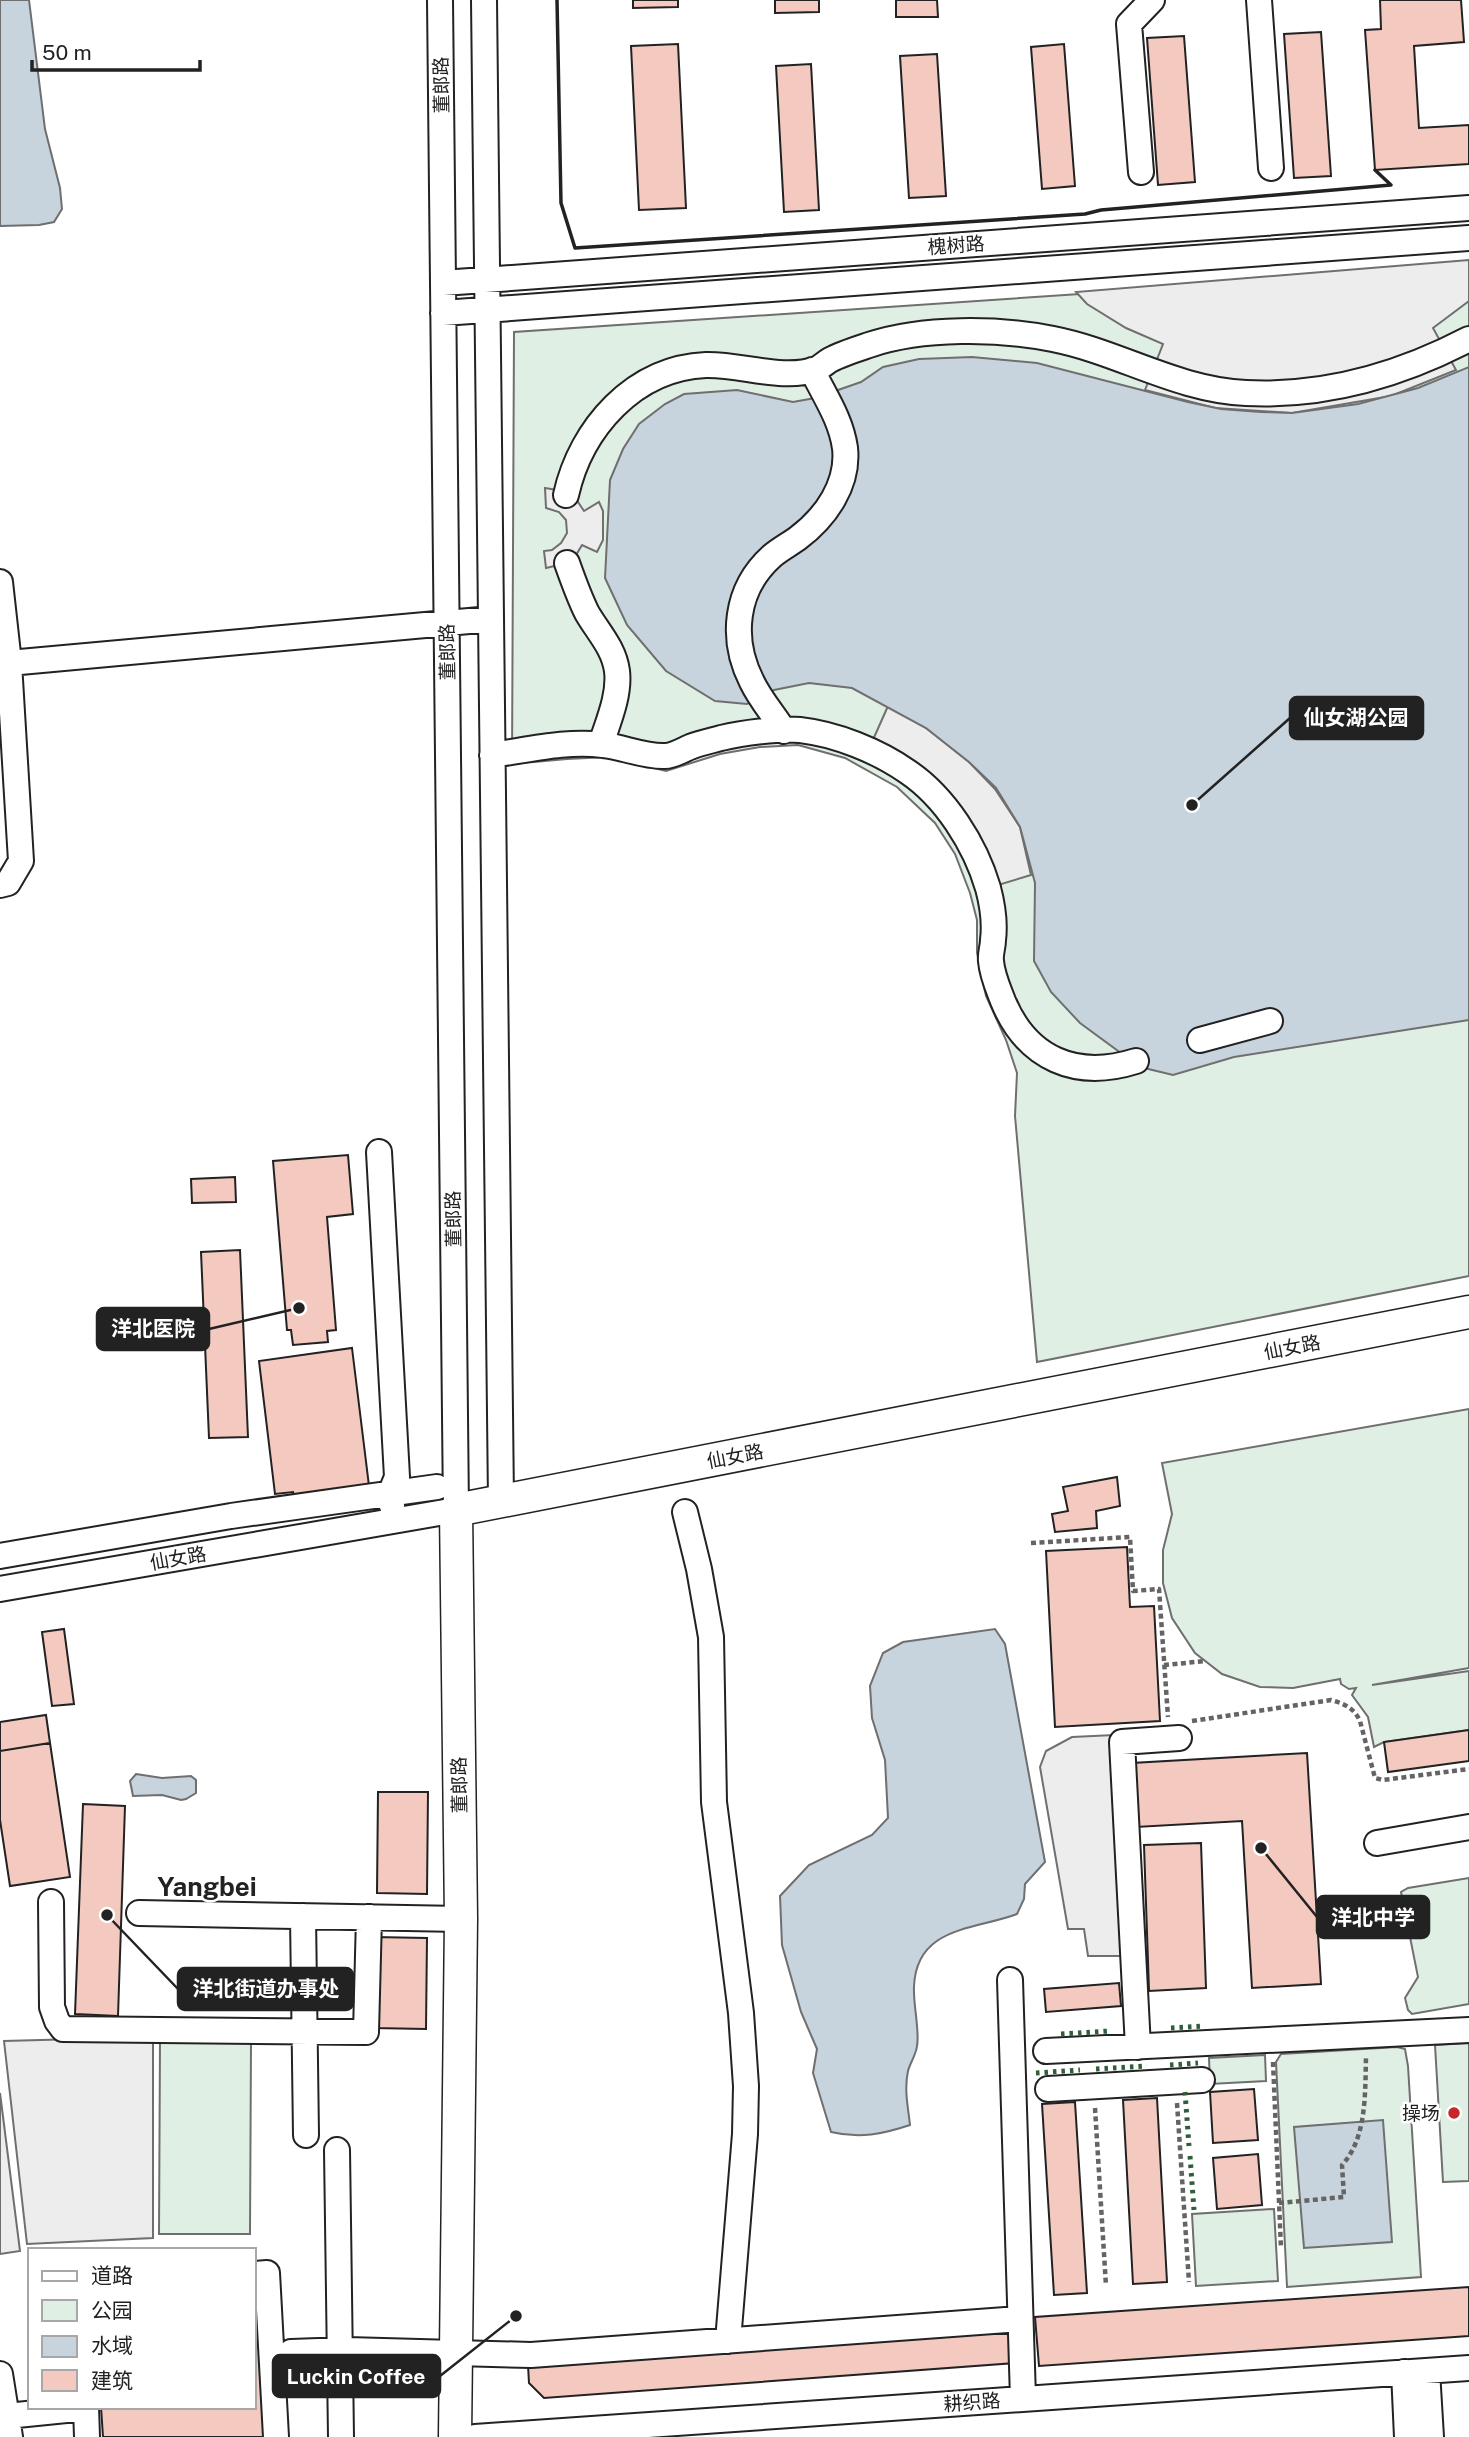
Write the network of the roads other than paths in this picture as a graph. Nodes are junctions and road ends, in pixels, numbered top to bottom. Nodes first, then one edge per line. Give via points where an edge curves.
1 (440, 0) edge
2 (484, 0) edge
3 (1152, 0) edge
4 (1259, 0) edge
5 (1271, 168) dead end
6 (1141, 172) dead end
7 (1469, 208) edge
8 (1469, 238) edge
9 (487, 279) junction
10 (443, 283) junction
11 (487, 309) junction
12 (443, 313) junction
13 (1469, 339) edge
14 (817, 379) junction
15 (566, 495) dead end
16 (568, 563) dead end
17 (0, 582) edge
18 (491, 619) junction
19 (447, 624) junction
20 (9, 663) junction
21 (785, 731) junction
22 (601, 744) junction
23 (492, 755) junction
24 (0, 886) edge
25 (1270, 1021) dead end
26 (1200, 1040) dead end
27 (1132, 1062) dead end
28 (379, 1152) dead end
29 (1469, 1312) edge
30 (390, 1494) junction
31 (447, 1498) junction
32 (501, 1502) junction
33 (685, 1512) dead end
34 (395, 1520) junction
35 (0, 1556) edge
36 (0, 1589) edge
37 (1174, 1738) road end
38 (1469, 1827) edge
39 (1377, 1843) dead end
40 (51, 1902) dead end
41 (139, 1913) dead end
42 (303, 1916) junction
43 (369, 1917) junction
44 (461, 1919) junction
45 (1010, 1980) dead end
46 (1469, 2030) edge
47 (305, 2032) junction
48 (1146, 2046) junction
49 (1046, 2051) dead end
50 (1202, 2080) dead end
51 (1166, 2082) junction
52 (1048, 2089) dead end
53 (306, 2135) dead end
54 (337, 2150) dead end
55 (256, 2274) edge
56 (1020, 2319) junction
57 (728, 2341) junction
58 (340, 2350) junction
59 (291, 2352) dead end
60 (457, 2355) junction
61 (1469, 2368) edge
62 (1416, 2372) junction
63 (0, 2374) edge
64 (1023, 2398) junction
65 (82, 2409) edge
66 (86, 2409) edge
67 (8, 2427) edge
68 (88, 2437) edge
69 (275, 2437) edge
70 (341, 2437) edge
71 (455, 2437) edge
72 (475, 2437) edge
73 (1407, 2437) edge
74 (1431, 2437) edge

1 - 10 street, 董郎路
2 - 9 street
3 - 6 street via 1129,24
4 - 5 street
7 - 9 street, 槐树路
8 - 11 street, 槐树路
9 - 10 street, 槐树路
9 - 11 street
10 - 12 street, 董郎路
11 - 12 street, 槐树路
11 - 18 street
12 - 19 street, 董郎路
13 - 14 street via 1373,379 1289,392 1249,394 1192,386 1054,339 1001,332 953,332 872,344 832,359 818,369
14 - 15 street via 705,365 641,383 597,426 579,455
14 - 21 street via 839,422 845,449 838,489 818,522 760,568 748,586 738,624 752,684
16 - 22 street via 618,673
17 - 20 street
18 - 19 street
18 - 23 street
19 - 20 street
19 - 31 street, 董郎路
20 - 24 street via 21,861 8,883
21 - 22 street via 723,738 667,757
21 - 27 street via 831,737 868,751 907,771 934,794 966,837 988,888 992,968 1012,1022 1029,1043 1045,1056 1071,1066 1108,1068
22 - 23 street
23 - 32 street
25 - 26 street
28 - 30 street via 397,1477
29 - 32 main road, 仙女路
30 - 31 street
30 - 34 street
30 - 35 street
31 - 32 main road, 仙女路
31 - 34 street, 仙女路
31 - 44 main road, 董郎路
33 - 57 street via 711,1637 714,1802 746,2086
34 - 36 street, 仙女路
37 - 48 street via 1122,1742
38 - 39 street
40 - 47 street via 52,2007 63,2029
41 - 42 street
42 - 43 street
42 - 47 street
43 - 44 street
43 - 47 street via 366,2032
44 - 60 main road, 董郎路
45 - 56 street
46 - 48 street
47 - 53 street
48 - 49 street
48 - 51 street
50 - 51 street
51 - 52 street
54 - 58 street
55 - 69 street via 267,2273
56 - 57 street
56 - 64 street
57 - 60 street via 531,2355
58 - 59 street
58 - 60 street
58 - 70 street
60 - 71 main road, 董郎路
61 - 62 street, 耕织路
62 - 64 street, 耕织路
62 - 73 street
62 - 74 street
63 - 67 street
64 - 72 street, 耕织路
65 - 67 street
66 - 68 street

